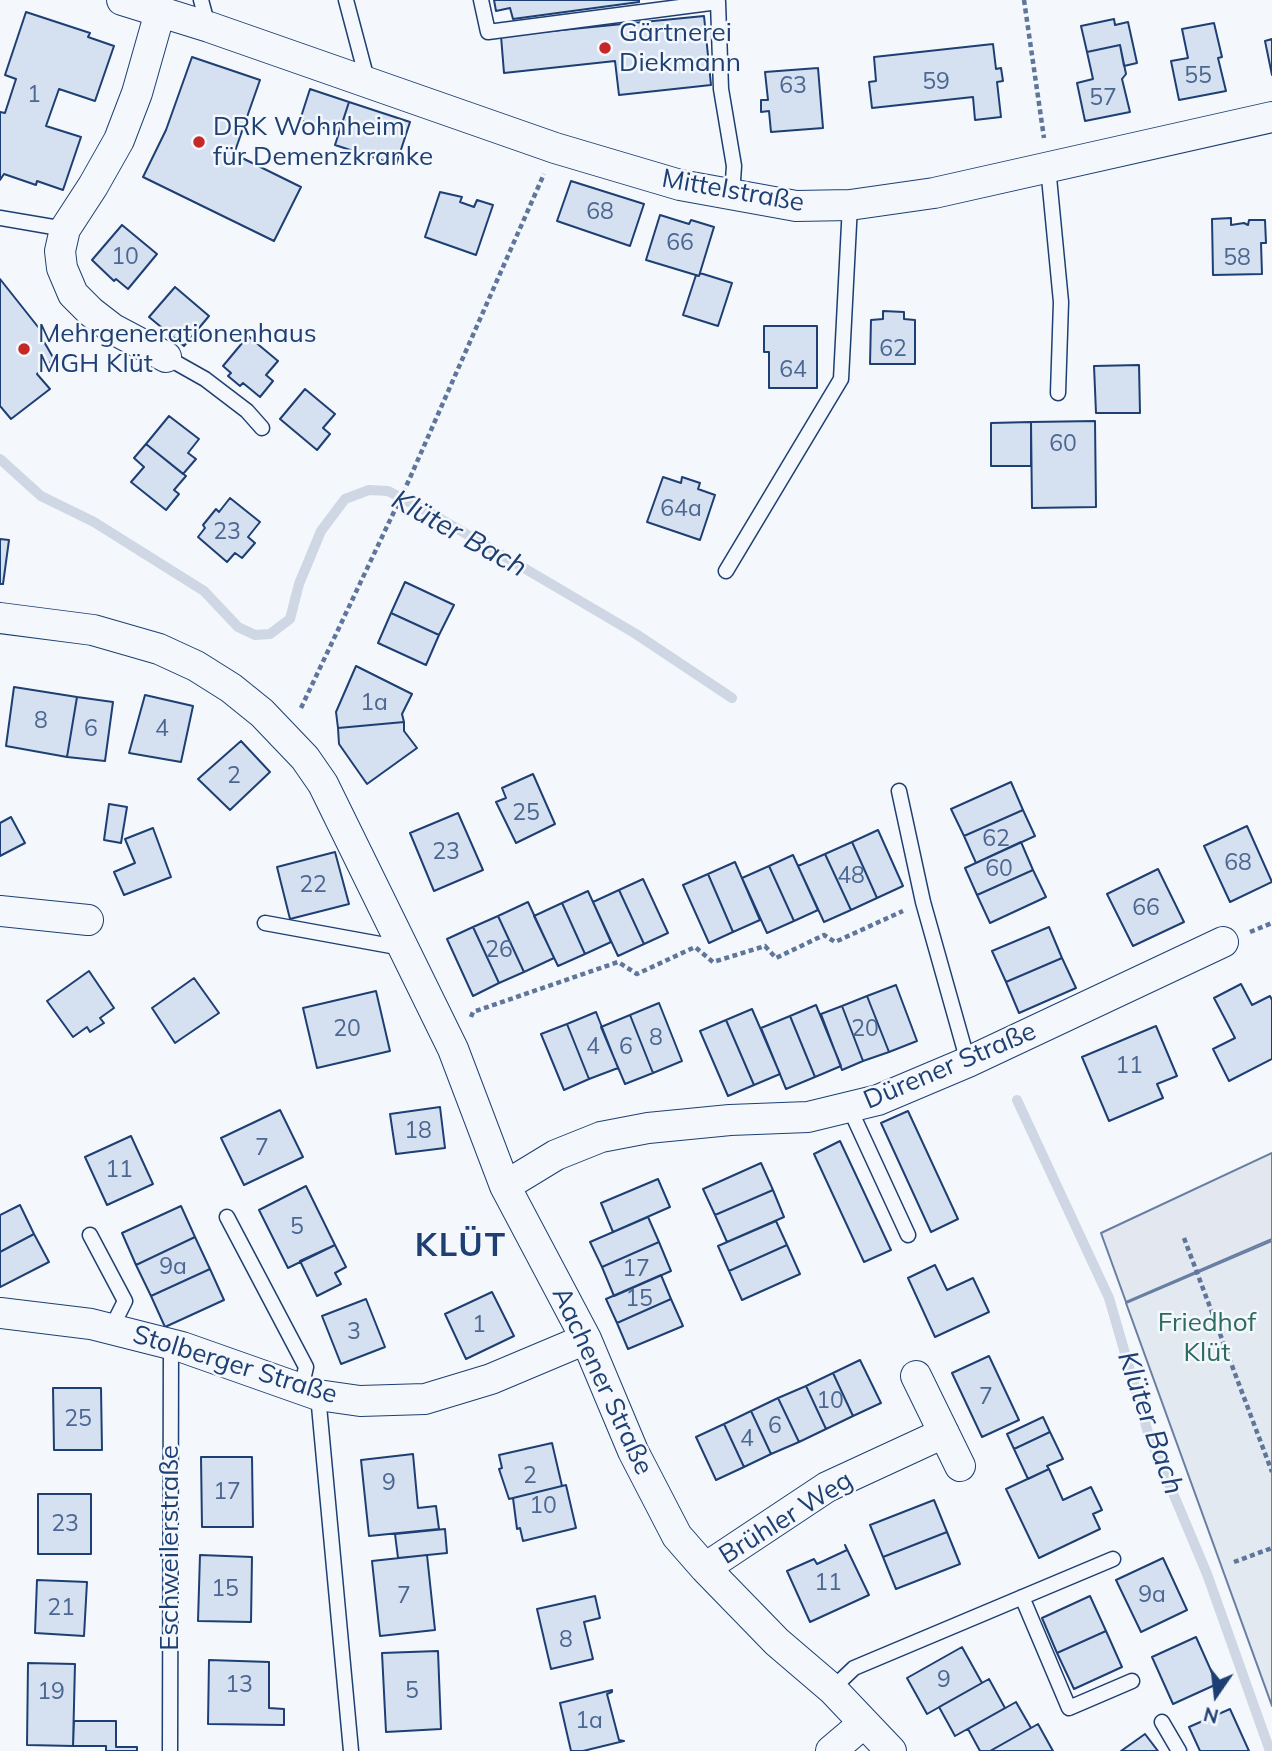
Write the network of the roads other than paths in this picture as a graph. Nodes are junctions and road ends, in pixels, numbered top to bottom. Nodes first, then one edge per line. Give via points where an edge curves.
1 (122, 0) edge
2 (346, 0) edge
3 (481, 0) edge
4 (160, 12) junction
5 (205, 14) edge
6 (368, 83) junction
7 (1272, 117) edge
8 (1048, 167) junction
9 (732, 195) junction
10 (850, 205) junction
11 (0, 218) edge
12 (65, 229) junction
13 (166, 357) joint
14 (1058, 393) dead end
15 (262, 428) dead end
16 (726, 571) dead end
17 (0, 618) edge
18 (899, 791) dead end
19 (0, 911) edge
20 (88, 920) dead end
21 (265, 923) dead end
22 (1223, 942) dead end
23 (403, 948) junction
24 (968, 1062) junction
25 (849, 1107) junction
26 (505, 1186) junction
27 (228, 1217) dead end
28 (90, 1235) dead end
29 (908, 1235) dead end
30 (0, 1313) edge
31 (111, 1329) junction
32 (586, 1339) junction
33 (171, 1344) junction
34 (916, 1376) dead end
35 (309, 1392) junction
36 (944, 1433) junction
37 (960, 1466) dead end
38 (1113, 1559) dead end
39 (705, 1568) junction
40 (1022, 1597) junction
41 (1132, 1681) dead end
42 (832, 1689) junction
43 (1162, 1722) dead end
44 (864, 1723) junction
45 (170, 1751) edge
46 (351, 1751) edge
47 (831, 1751) edge
48 (891, 1751) edge
49 (1179, 1751) edge

1 - 4 street, Mittelstraße
2 - 6 lane
3 - 9 lane via 488,32 718,2 721,89 734,166
4 - 5 street, Mittelstraße
4 - 12 street via 119,140
5 - 6 street, Mittelstraße
6 - 9 street, Mittelstraße via 555,148 680,185
7 - 8 street, Mittelstraße
8 - 10 street, Mittelstraße via 934,193
8 - 14 lane via 1061,302
9 - 10 street, Mittelstraße via 796,206
10 - 16 lane via 841,379
11 - 12 lane
12 - 13 street via 62,268 73,294 113,329
13 - 15 lane via 205,379
17 - 23 street, Aachener Straße via 93,630 159,649 196,666 262,713 323,784
18 - 24 lane via 923,902
19 - 20 street
21 - 23 lane
22 - 24 street, Dürener Straße
23 - 26 street, Aachener Straße via 453,1049
24 - 25 street, Dürener Straße via 878,1101
25 - 26 street, Dürener Straße via 808,1117 730,1120 601,1137 556,1155
25 - 29 lane
26 - 32 street, Aachener Straße
27 - 35 lane via 306,1367
28 - 31 lane via 125,1301
30 - 31 street, Stolberger Straße
31 - 33 street, Stolberger Straße
32 - 35 street, Stolberger Straße via 491,1379 425,1399 360,1401
32 - 39 street, Aachener Straße via 677,1536
33 - 35 street, Stolberger Straße
33 - 45 lane, Eschweilerstraße
34 - 36 street
35 - 46 lane
36 - 37 street
36 - 39 street, Brühler Weg via 827,1487
38 - 40 lane
39 - 42 street, Aachener Straße via 777,1642
40 - 41 lane via 1069,1707
40 - 42 lane via 855,1668
42 - 44 street, Aachener Straße
43 - 49 lane
44 - 47 street
44 - 48 street, Aachener Straße

